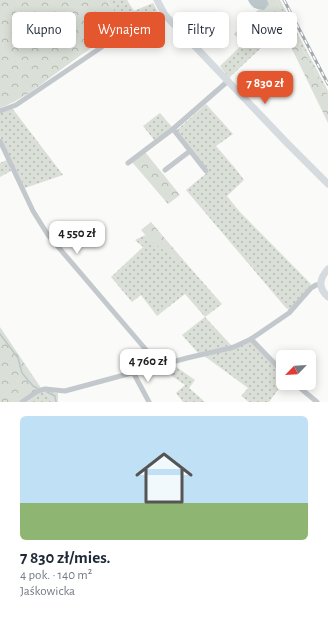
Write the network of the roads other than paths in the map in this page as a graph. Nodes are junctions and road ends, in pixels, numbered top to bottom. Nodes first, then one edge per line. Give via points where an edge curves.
1 (157, 0) edge
2 (163, 12) edge
3 (165, 15) edge
4 (100, 48) edge
5 (228, 81) junction
6 (0, 111) edge
7 (173, 129) junction
8 (0, 141) edge
9 (190, 151) junction
10 (128, 164) dead end
11 (165, 170) dead end
12 (206, 171) dead end
13 (328, 184) edge
14 (328, 269) edge
15 (320, 284) junction
16 (328, 297) edge
17 (251, 338) junction
18 (159, 365) junction
19 (276, 365) edge
20 (133, 372) junction
21 (302, 390) edge
22 (22, 402) edge
23 (149, 402) edge
24 (317, 402) edge

1 - 2 street
3 - 5 street
4 - 6 street via 16,105
5 - 7 street
5 - 13 street
7 - 9 street
7 - 10 street
8 - 18 street via 39,222
9 - 11 street
9 - 12 street
14 - 15 street
15 - 16 street
15 - 17 street via 312,288 289,313
17 - 18 street via 234,347
17 - 19 street
18 - 20 street
20 - 22 street via 65,391 45,389
20 - 23 street
21 - 24 street

